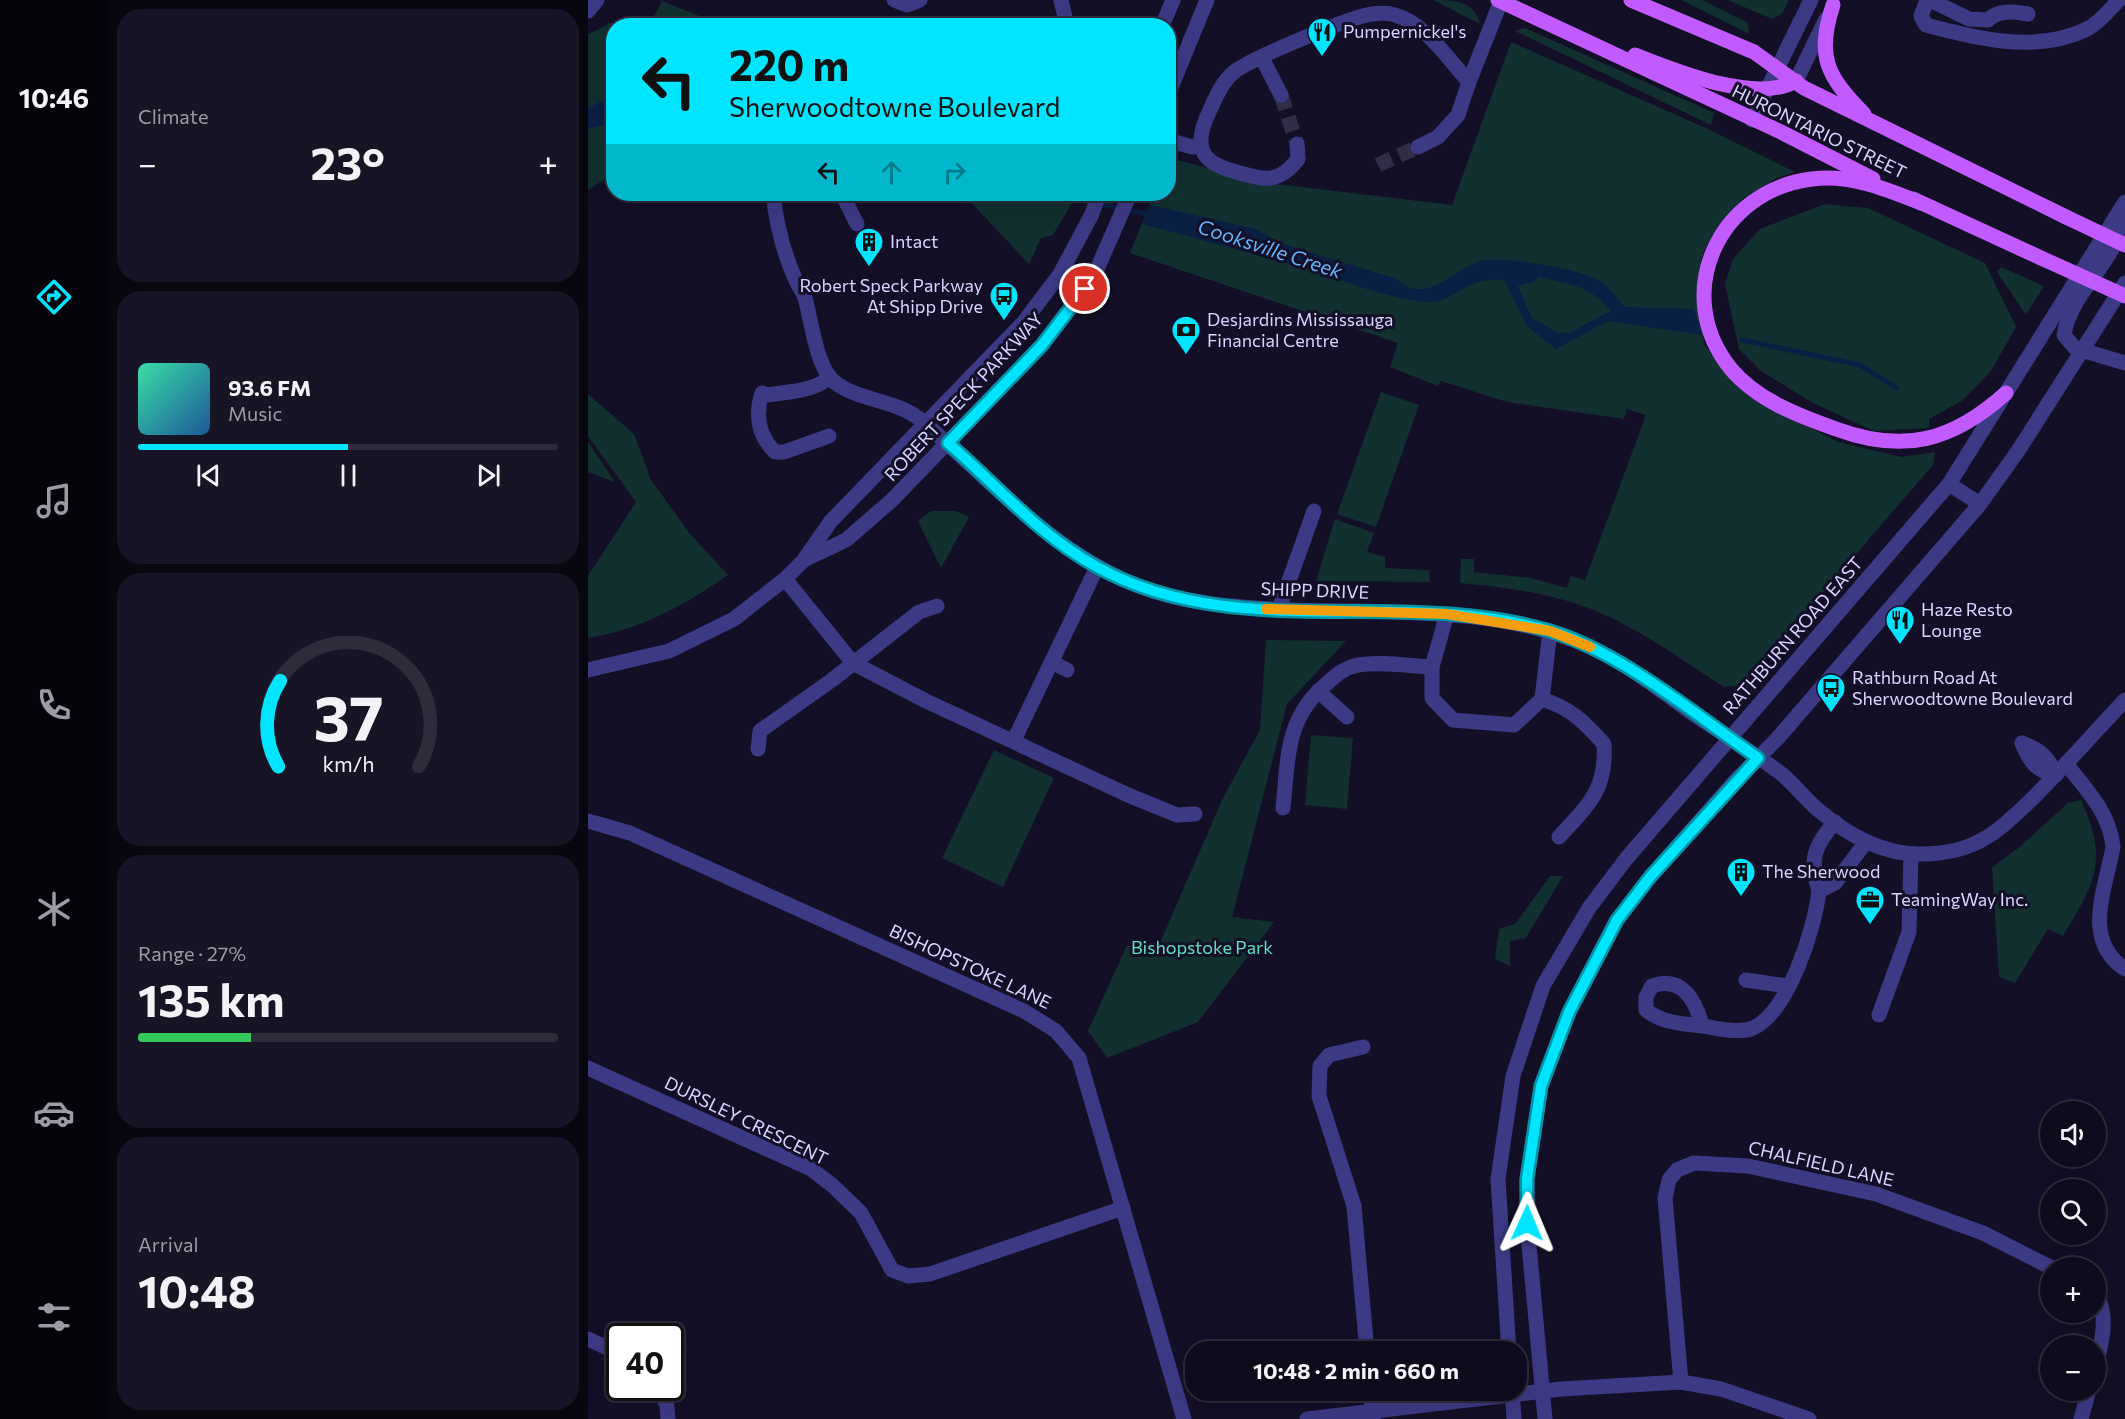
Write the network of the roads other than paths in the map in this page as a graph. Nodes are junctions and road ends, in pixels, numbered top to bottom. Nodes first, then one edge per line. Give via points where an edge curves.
1 (597, 0) edge
2 (894, 0) edge
3 (921, 0) edge
4 (1061, 0) edge
5 (1173, 0) edge
6 (1207, 0) edge
7 (1631, 0) edge
8 (1811, 0) edge
9 (1928, 0) edge
10 (2119, 0) edge
11 (1503, 2) edge
12 (1834, 3) edge
13 (588, 11) edge
14 (2028, 14) dead end
15 (1066, 18) edge
16 (1165, 18) edge
17 (1262, 58) junction
18 (1779, 68) junction
19 (1176, 76) edge
20 (1796, 81) junction
21 (1468, 82) junction
22 (1767, 88) junction
23 (1281, 95) tunnel mouth
24 (1752, 120) junction
25 (1875, 124) junction
26 (1176, 142) edge
27 (1297, 144) tunnel mouth
28 (1201, 146) junction
29 (1418, 147) tunnel mouth
30 (774, 201) edge
31 (845, 201) edge
32 (1097, 201) edge
33 (1128, 201) edge
34 (1921, 203) junction
35 (2124, 203) edge
36 (856, 224) dead end
37 (2125, 245) edge
38 (2125, 283) edge
39 (2125, 296) edge
40 (2082, 351) junction
41 (2125, 363) edge
42 (829, 376) junction
43 (2006, 393) junction
44 (926, 424) junction
45 (829, 436) dead end
46 (948, 443) junction
47 (1949, 484) junction
48 (1980, 504) junction
49 (1314, 511) dead end
50 (803, 561) junction
51 (1097, 567) junction
52 (784, 579) junction
53 (937, 606) dead end
54 (1279, 609) junction
55 (1447, 614) junction
56 (1550, 631) junction
57 (853, 663) junction
58 (1052, 663) junction
59 (1432, 667) junction
60 (588, 670) edge
61 (1067, 670) dead end
62 (1318, 691) junction
63 (1542, 699) junction
64 (2125, 700) edge
65 (1347, 717) dead end
66 (1731, 739) junction
67 (1014, 740) junction
68 (758, 749) dead end
69 (1758, 758) junction
70 (2061, 770) junction
71 (1283, 808) dead end
72 (1195, 814) dead end
73 (588, 821) edge
74 (1835, 822) junction
75 (2119, 836) edge
76 (1558, 837) dead end
77 (1866, 842) junction
78 (1911, 854) junction
79 (1819, 891) junction
80 (2125, 969) edge
81 (1746, 980) dead end
82 (1787, 986) junction
83 (1880, 1015) dead end
84 (1702, 1026) dead end
85 (1363, 1047) dead end
86 (588, 1068) edge
87 (1123, 1208) junction
88 (2040, 1262) edge
89 (588, 1339) edge
90 (1366, 1341) edge
91 (1508, 1341) edge
92 (606, 1347) edge
93 (1682, 1382) junction
94 (1543, 1391) junction
95 (1527, 1392) edge
96 (665, 1401) edge
97 (1461, 1401) edge
98 (1513, 1401) edge
99 (2086, 1401) edge
100 (1372, 1415) edge
101 (669, 1419) edge
102 (1184, 1419) edge
103 (1307, 1419) edge
104 (1514, 1419) edge
105 (1545, 1419) edge
106 (1809, 1419) edge
107 (2081, 1419) edge

1 - 13 street
2 - 3 street via 907,5
4 - 15 street
5 - 16 street
6 - 19 street
7 - 18 main road, HURONTARIO STREET via 1754,52
8 - 18 street
9 - 10 street via 1921,16 1926,25 1980,39 2049,43 2090,27
9 - 14 street via 1969,19 1988,20 1996,13 2008,11
11 - 21 street
11 - 22 main road via 1680,73 1736,86
11 - 24 main road, HURONTARIO STREET
12 - 20 street
12 - 25 main road via 1824,34 1828,63 1842,89
17 - 21 street via 1370,14 1395,15 1416,25
17 - 23 street
17 - 28 street via 1233,73 1222,85 1200,130
18 - 20 main road, HURONTARIO STREET
18 - 22 street
20 - 22 main road via 1784,88
20 - 25 main road, HURONTARIO STREET
21 - 29 street via 1458,115 1438,137
22 - 24 street
24 - 34 main road, HURONTARIO STREET
25 - 37 main road, HURONTARIO STREET, bridge
26 - 28 street
27 - 28 street via 1298,159 1289,171 1264,179 1221,168 1209,160
30 - 42 street via 792,273 803,292 813,335
31 - 36 street
32 - 44 street, ROBERT SPECK PARKWAY via 1060,274 1023,323
33 - 46 street, ROBERT SPECK PARKWAY via 1094,276 1067,316
34 - 39 main road, HURONTARIO STREET, bridge
34 - 43 main road via 1886,189 1833,178 1802,180 1760,196 1743,208 1727,226 1708,263 1704,281 1707,318 1718,347 1732,370 1763,396 1805,418 1885,443 1906,443 1945,433 1985,412
35 - 40 street via 2117,241 2066,325 2064,335 2068,343
35 - 43 street, RATHBURN ROAD EAST
38 - 40 street
40 - 41 street
40 - 48 street
42 - 44 street, SHIPP DRIVE via 857,395 912,412
42 - 45 street via 809,387 762,393 757,408 766,443 776,452
43 - 47 street, RATHBURN ROAD EAST
44 - 46 street, SHIPP DRIVE
44 - 50 street, ROBERT SPECK PARKWAY via 831,521
46 - 50 street, ROBERT SPECK PARKWAY via 846,540
46 - 51 street, SHIPP DRIVE via 1023,515
47 - 48 street
47 - 66 street, RATHBURN ROAD EAST
48 - 69 street
49 - 54 street
50 - 52 street, ROBERT SPECK PARKWAY
51 - 54 street, SHIPP DRIVE via 1137,586 1179,598 1224,607
51 - 58 street
52 - 57 street
52 - 60 street, ROBERT SPECK PARKWAY via 734,619 669,651
53 - 57 street via 919,612
54 - 55 street, SHIPP DRIVE
55 - 56 street, SHIPP DRIVE
55 - 59 street
56 - 63 street
56 - 66 street, SHIPP DRIVE via 1592,648
57 - 67 street via 923,707
57 - 68 street via 760,731
58 - 61 street
58 - 67 street
59 - 62 street via 1360,665 1342,670
59 - 63 street via 1432,698 1453,720 1514,725
62 - 65 street
62 - 71 street via 1298,716 1291,740
63 - 76 street via 1564,706 1605,744 1595,798
64 - 70 street, SHIPP DRIVE
66 - 69 street, SHIPP DRIVE
66 - 91 street, RATHBURN ROAD EAST via 1626,859 1589,908 1543,986 1513,1076 1498,1179
67 - 72 street via 1125,801 1177,815
69 - 74 street, SHIPP DRIVE
69 - 94 street via 1650,877 1617,920 1569,1012 1541,1086 1527,1179 1527,1223
70 - 75 street via 2098,803
70 - 78 street, SHIPP DRIVE via 1988,837 1946,852
73 - 87 street, BISHOPSTOKE LANE via 630,833 1024,1011 1056,1031 1079,1058
74 - 77 street, SHIPP DRIVE
74 - 79 street via 1819,841 1812,869
75 - 80 street via 2113,847 2098,926 2109,954
77 - 78 street, SHIPP DRIVE
77 - 79 street via 1835,883
78 - 83 street via 1909,932
79 - 82 street via 1812,932
81 - 82 street
82 - 84 street via 1767,1018 1752,1028
85 - 90 street via 1329,1055 1320,1066 1319,1096 1354,1206
86 - 87 street, DURSLEY CRESCENT via 811,1169 861,1213 892,1270 908,1276 930,1274
87 - 102 street, BISHOPSTOKE LANE
88 - 93 street, CHALFIELD LANE via 1983,1233 1876,1194 1748,1166 1694,1163 1677,1170 1669,1180 1665,1198
89 - 92 street
93 - 94 street
93 - 106 street via 1721,1389
94 - 95 street
94 - 105 street
96 - 101 street
97 - 100 street
98 - 104 street
99 - 107 street
100 - 103 street

